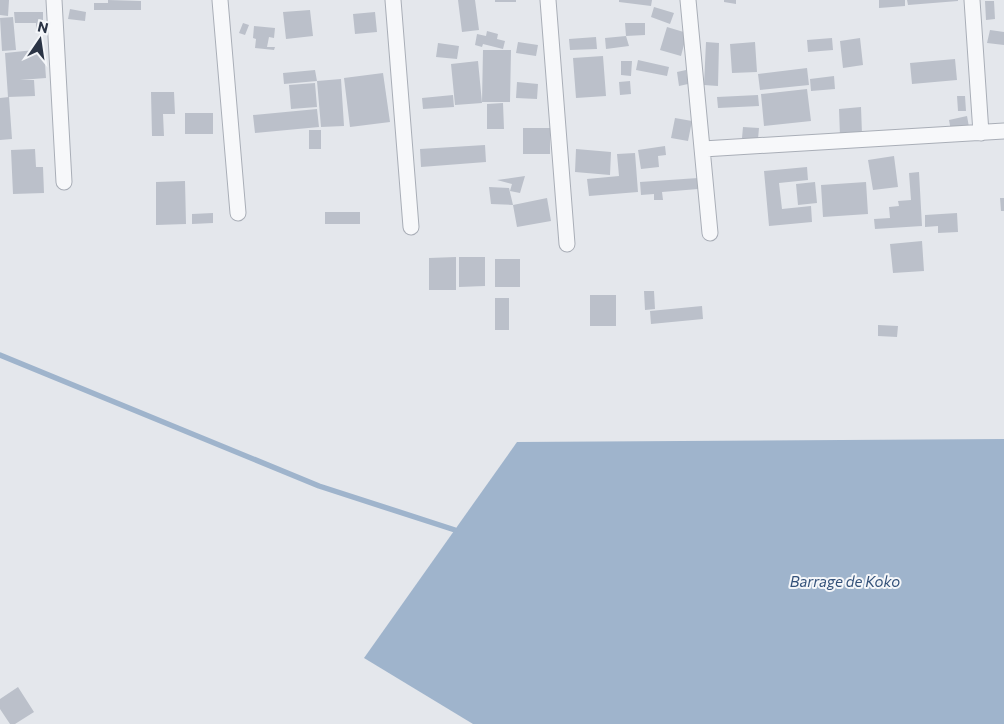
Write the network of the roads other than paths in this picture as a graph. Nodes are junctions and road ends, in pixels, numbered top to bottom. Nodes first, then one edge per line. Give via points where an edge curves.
1 (54, 0) edge
2 (220, 0) edge
3 (393, 0) edge
4 (548, 0) edge
5 (688, 0) edge
6 (972, 0) edge
7 (1004, 131) edge
8 (981, 133) junction
9 (703, 149) junction
10 (64, 182) dead end
11 (238, 213) dead end
12 (411, 227) dead end
13 (710, 233) dead end
14 (567, 244) dead end

1 - 10 street
2 - 11 street
3 - 12 street
4 - 14 street
5 - 9 street
6 - 8 street
7 - 8 street
8 - 9 street
9 - 13 street

